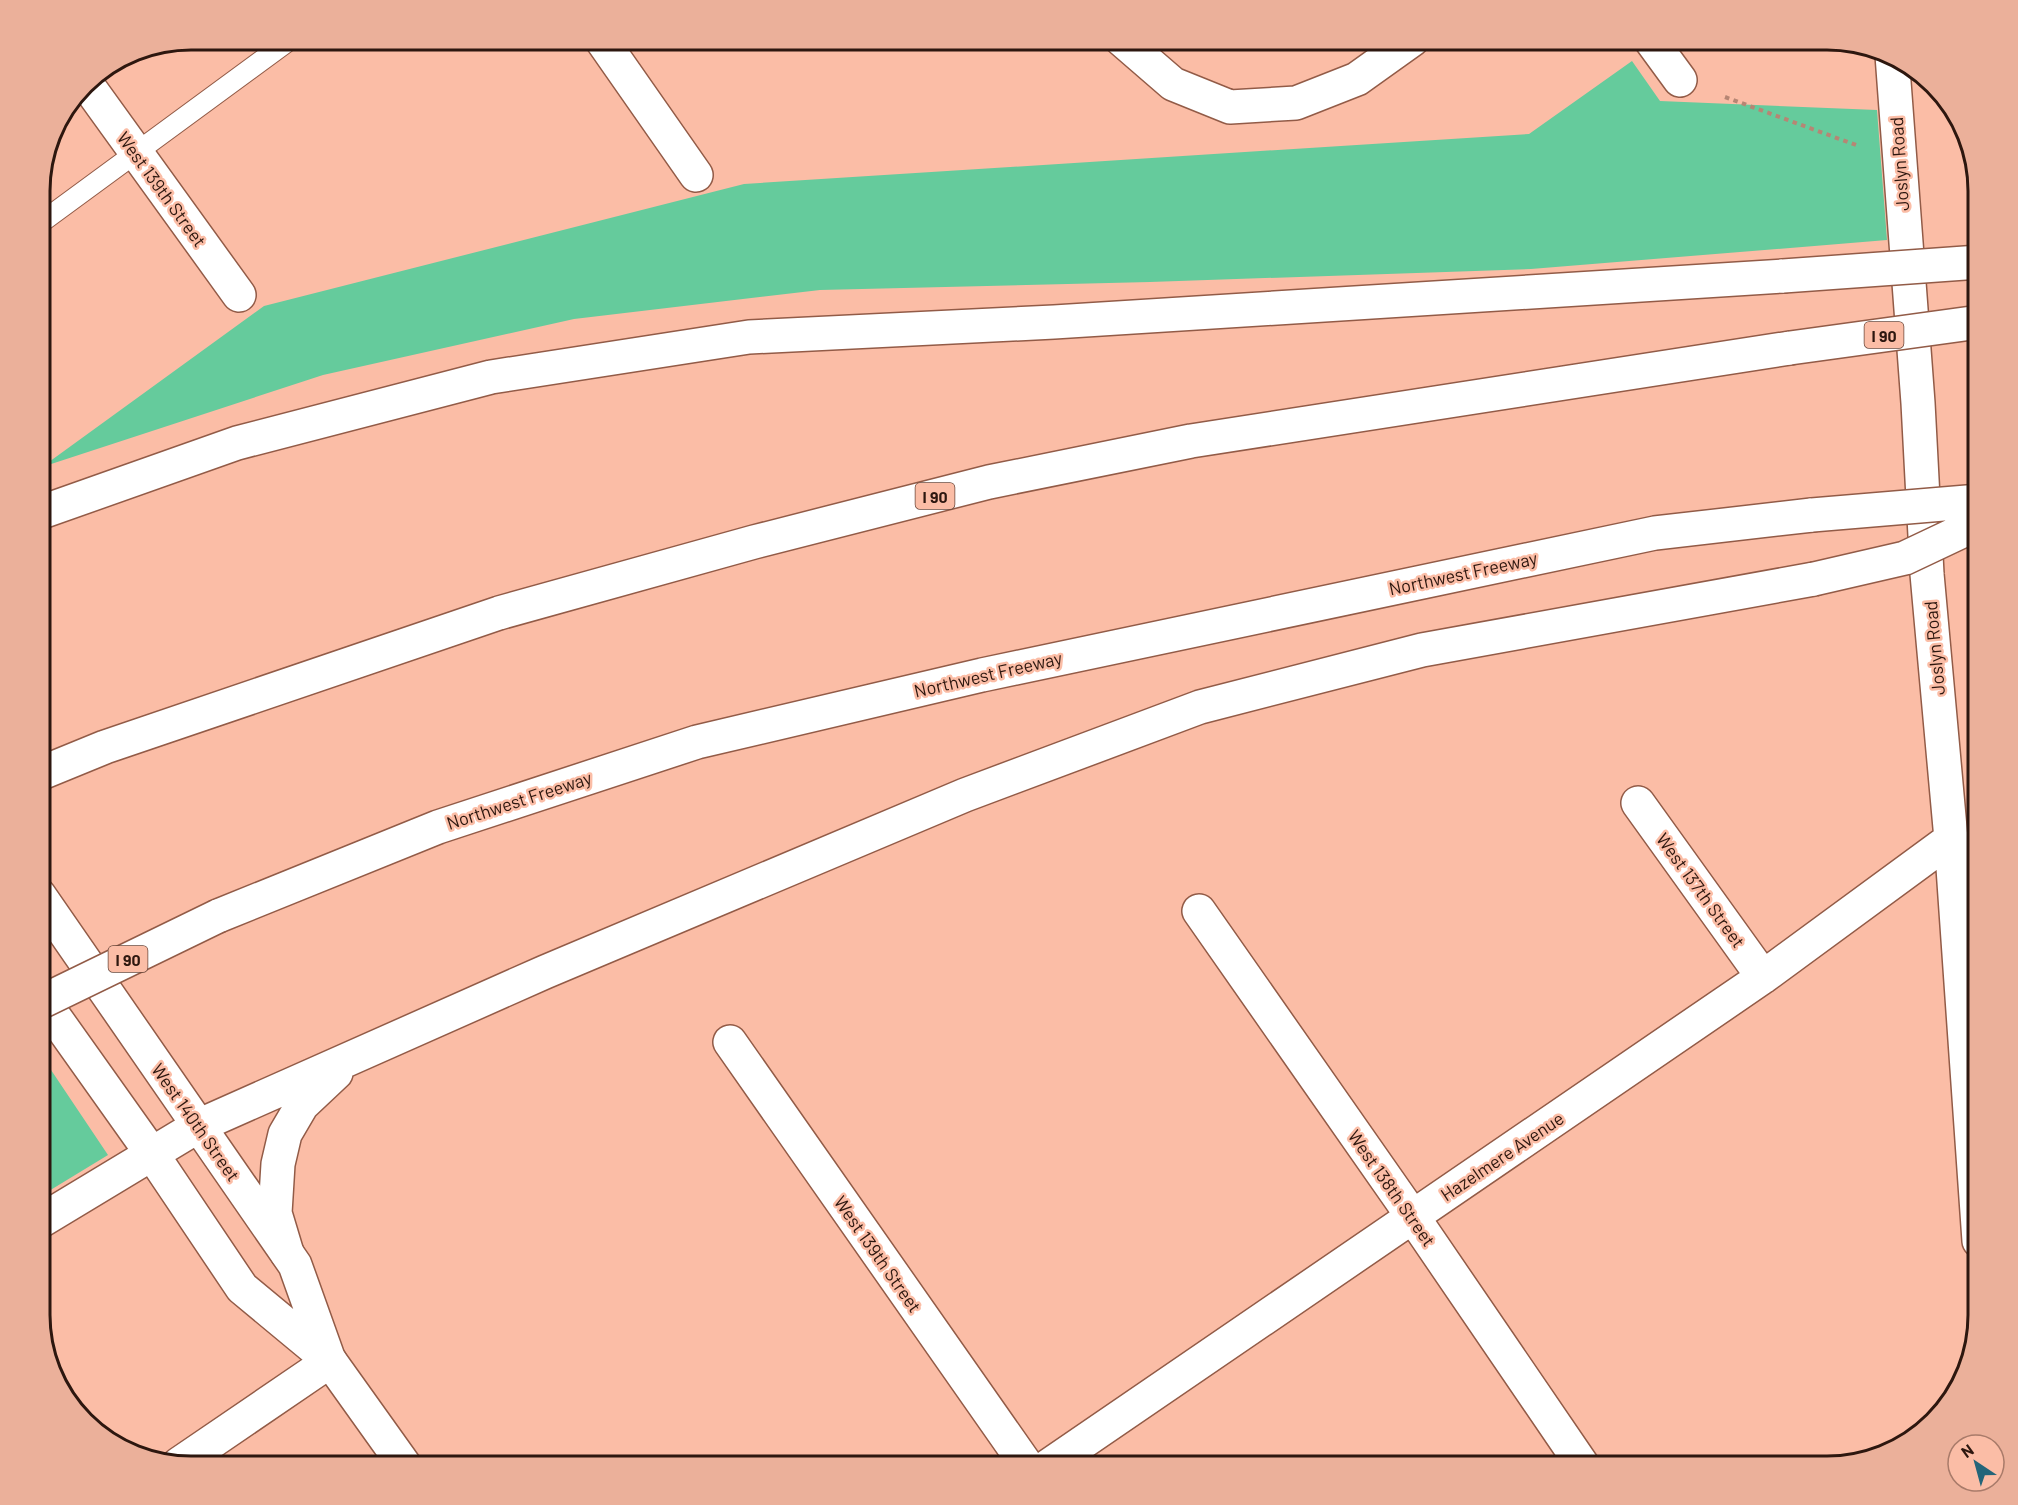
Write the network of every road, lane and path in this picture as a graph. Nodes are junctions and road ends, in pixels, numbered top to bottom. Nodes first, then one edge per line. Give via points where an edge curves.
1 (276, 50) edge
2 (609, 50) edge
3 (1134, 50) edge
4 (1398, 50) edge
5 (1658, 50) edge
6 (1893, 65) edge
7 (1680, 80) dead end
8 (91, 91) edge
9 (1725, 97) dead end
10 (1856, 146) dead end
11 (136, 153) junction
12 (696, 175) dead end
13 (50, 216) edge
14 (1968, 263) edge
15 (238, 295) dead end
16 (1968, 324) edge
17 (1968, 502) edge
18 (50, 509) edge
19 (1968, 529) edge
20 (50, 770) edge
21 (1638, 803) dead end
22 (1952, 839) junction
23 (1199, 911) dead end
24 (50, 912) edge
25 (1763, 977) junction
26 (50, 998) edge
27 (50, 1011) edge
28 (730, 1042) dead end
29 (354, 1055) junction
30 (1968, 1077) edge
31 (198, 1126) junction
32 (152, 1154) junction
33 (50, 1215) edge
34 (1413, 1217) junction
35 (287, 1253) junction
36 (330, 1361) junction
37 (191, 1456) edge
38 (398, 1456) edge
39 (1020, 1456) edge
40 (1063, 1456) edge
41 (1576, 1456) edge

1 - 11 lane
2 - 12 main road
3 - 4 main road via 1173,84 1230,107 1296,103 1357,79
5 - 7 main road
6 - 22 main road, Joslyn Road via 1927,574
8 - 11 main road, West 139th Street
9 - 10 path
11 - 13 lane
11 - 15 main road, West 139th Street
14 - 18 main road, bridge via 749,338 491,377 237,443
16 - 20 main road, I 90, bridge via 1191,441 989,482 499,613 105,747
17 - 26 main road, Northwest Freeway / I 90, bridge via 1655,533 982,675 697,742 438,827 218,916
19 - 29 main road, bridge via 1905,558 1814,579 1422,650 1200,707 964,795
21 - 25 main road, West 137th Street
22 - 25 main road, Hazelmere Avenue
22 - 30 main road, Joslyn Road
23 - 34 main road, West 138th Street
24 - 31 main road, West 140th Street
25 - 34 main road, Hazelmere Avenue
27 - 32 main road, West 140th Street
28 - 39 main road, West 139th Street
29 - 31 main road
29 - 35 main road via 302,1105 285,1134 278,1164 275,1213
31 - 32 main road
31 - 35 main road, West 140th Street
32 - 33 main road
32 - 36 main road, West 140th Street via 242,1288
34 - 40 main road, Hazelmere Avenue
34 - 41 main road, West 138th Street
35 - 36 main road, West 140th Street via 296,1265
36 - 37 main road
36 - 38 main road, West 140th Street

